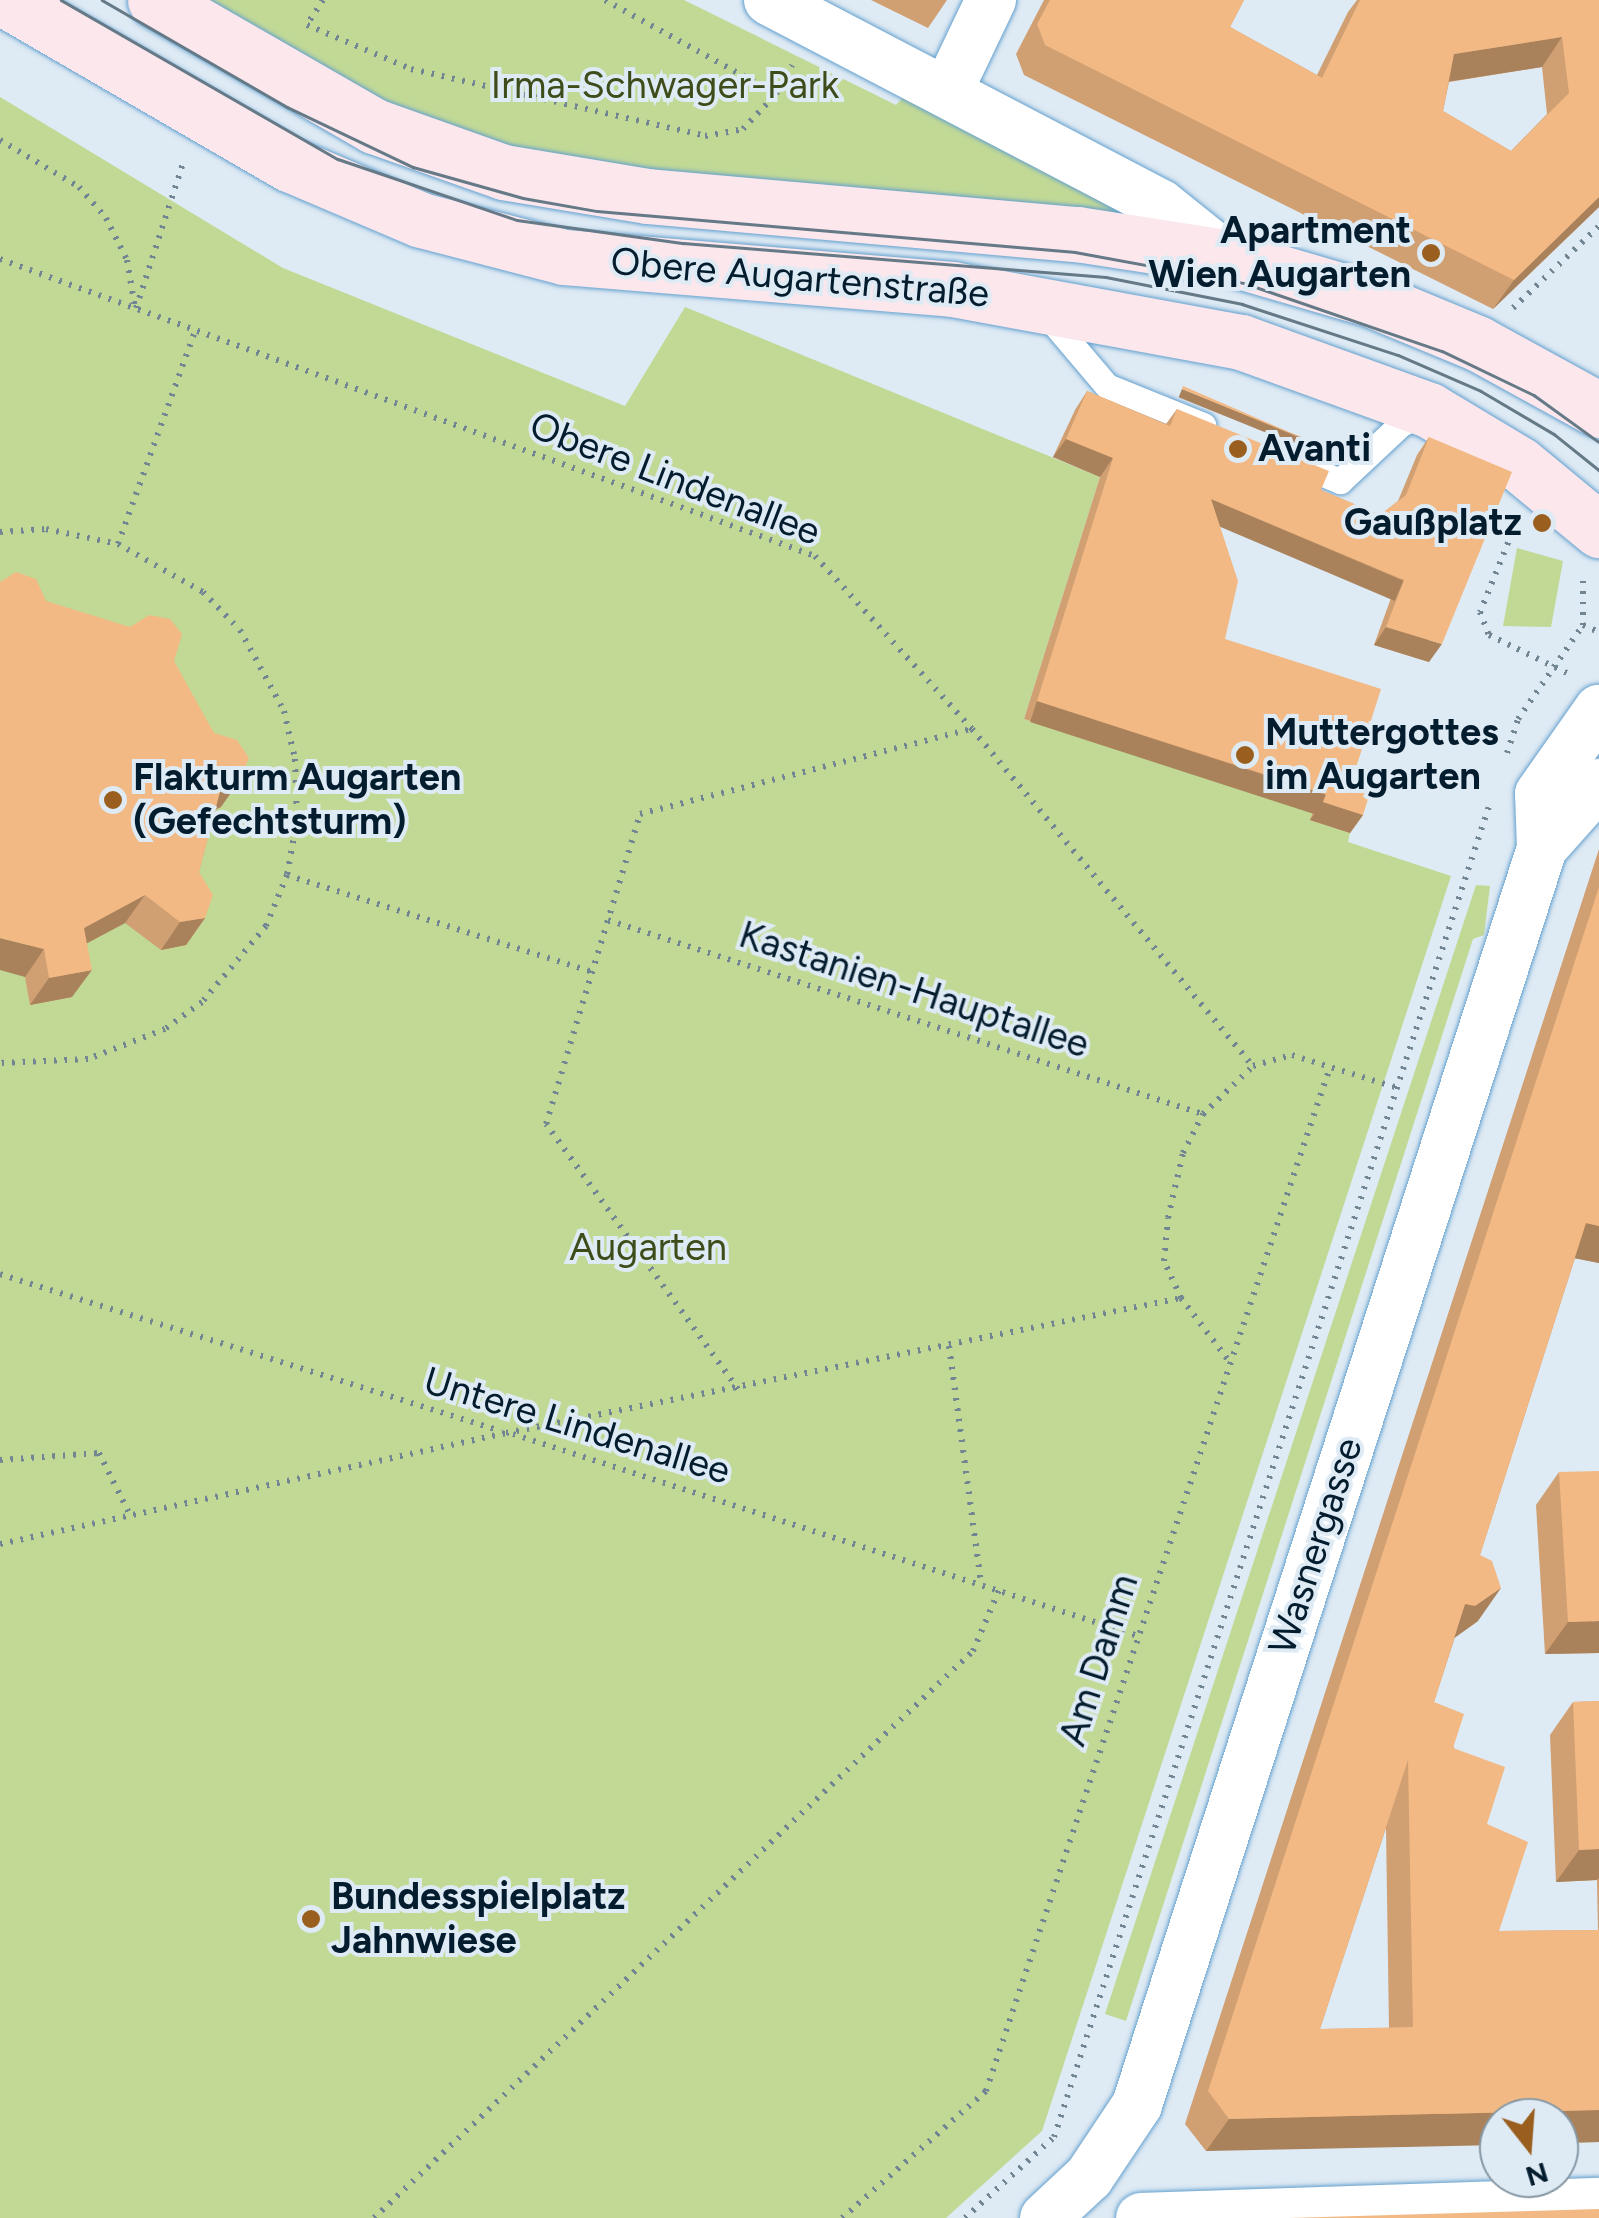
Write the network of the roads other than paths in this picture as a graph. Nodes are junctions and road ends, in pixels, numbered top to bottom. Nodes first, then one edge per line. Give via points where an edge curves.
1 (6, 0) edge
2 (155, 0) edge
3 (769, 0) edge
4 (991, 0) edge
5 (948, 90) junction
6 (1226, 257) junction
7 (1035, 301) junction
8 (1429, 410) junction
9 (1599, 410) edge
10 (1232, 437) edge
11 (1268, 452) edge
12 (1591, 544) edge
13 (1599, 710) edge
14 (1599, 784) edge
15 (1542, 848) junction
16 (1599, 2204) edge
17 (1142, 2217) edge
18 (1045, 2218) edge

1 - 7 street, Obere Augartenstraße via 289,164 421,220 564,257
2 - 6 street, Obere Augartenstraße via 374,126 503,172 648,196 1077,234
3 - 5 street, Obere Augartenstraße
4 - 5 street
5 - 6 street, Obere Augartenstraße via 1161,206
6 - 9 street, Obere Augartenstraße via 1390,308 1478,344
7 - 8 street, Obere Augartenstraße via 1241,342
7 - 10 lane via 1107,386
8 - 11 lane via 1401,424 1340,481
8 - 12 street, Obere Augartenstraße via 1527,470
13 - 15 street, Wasnergasse via 1540,794
14 - 15 street, Wasnergasse
15 - 18 street, Wasnergasse via 1137,2105 1089,2177
16 - 17 street

